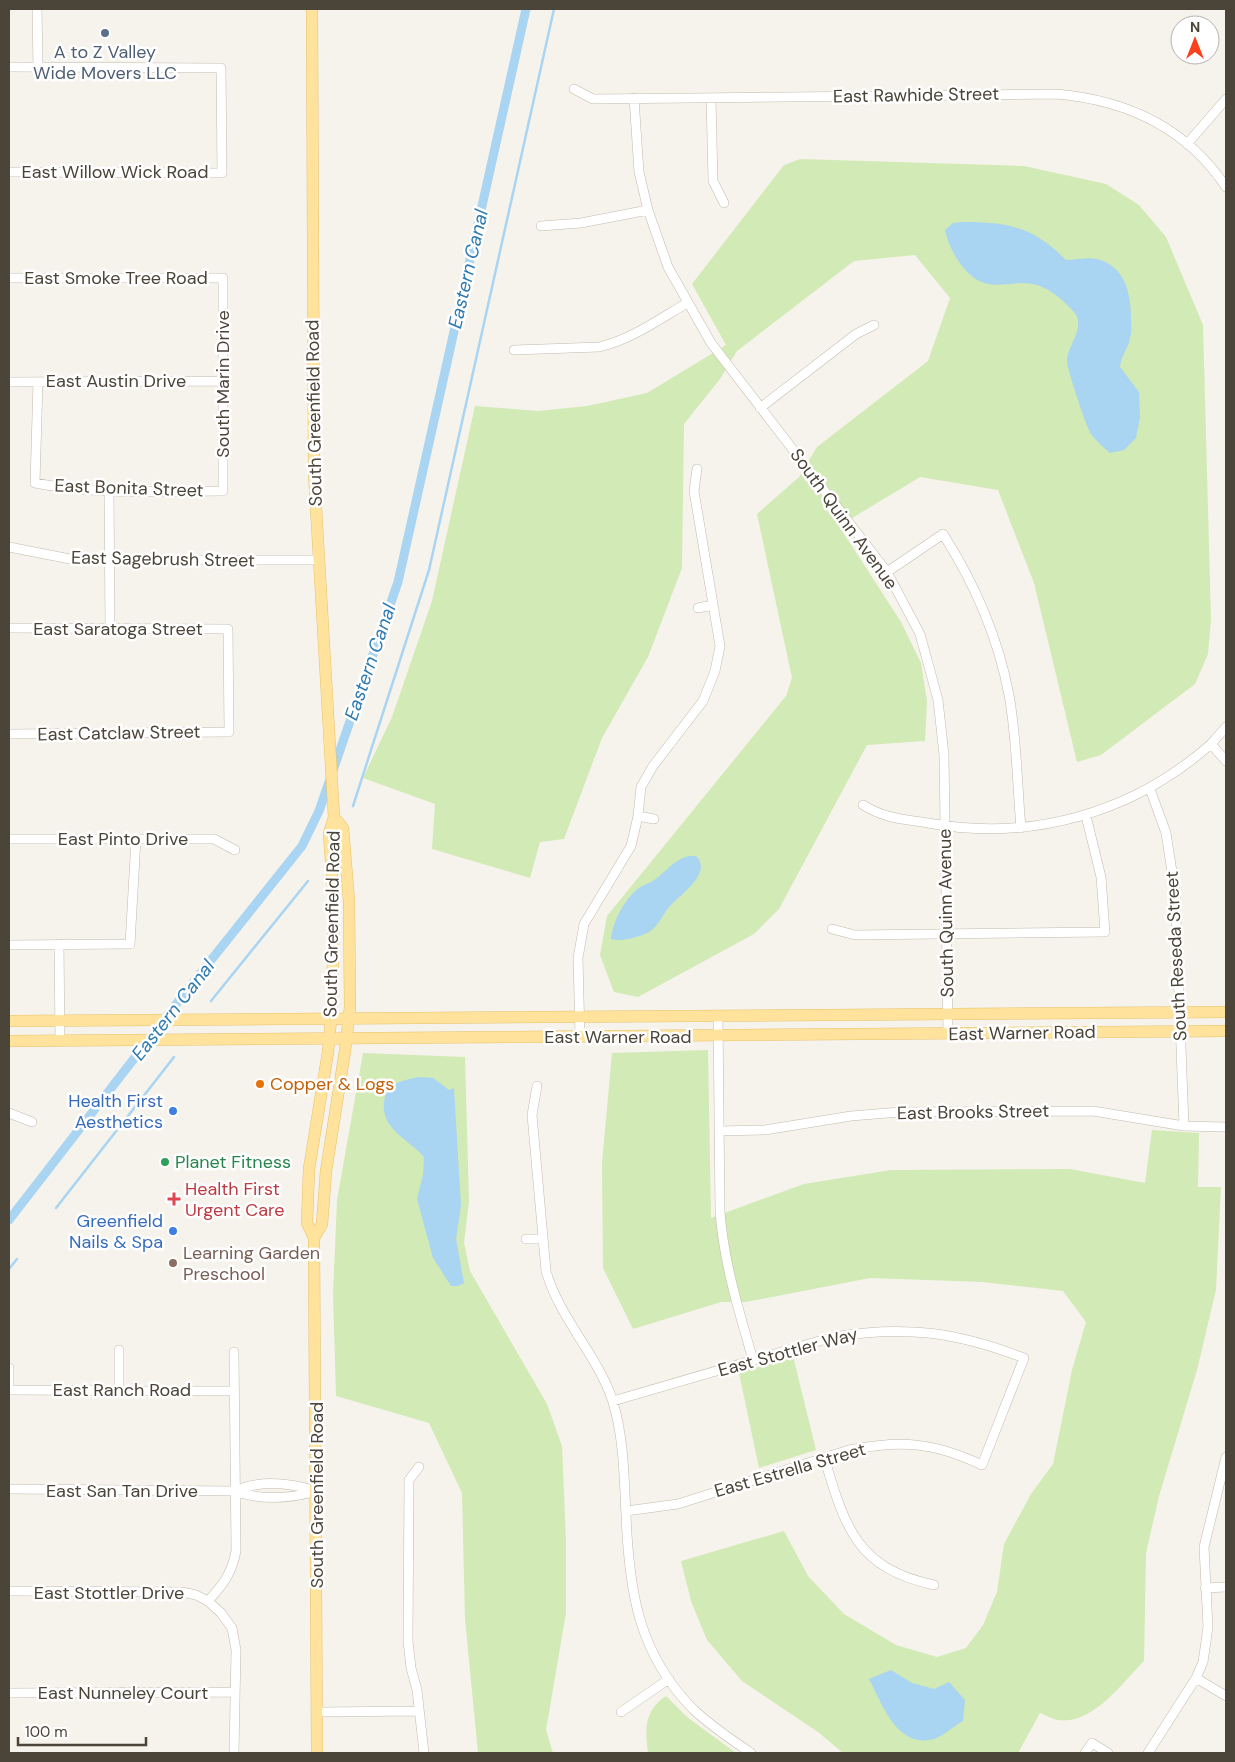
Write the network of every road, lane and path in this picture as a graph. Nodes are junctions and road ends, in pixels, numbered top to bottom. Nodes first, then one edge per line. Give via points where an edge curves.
1 (37, 9) edge
2 (312, 9) edge
3 (9, 67) edge
4 (38, 67) junction
5 (574, 89) dead end
6 (634, 98) junction
7 (710, 98) junction
8 (1226, 99) edge
9 (1188, 144) junction
10 (9, 172) edge
11 (1226, 187) edge
12 (724, 203) dead end
13 (648, 210) junction
14 (541, 226) dead end
15 (9, 278) edge
16 (223, 278) joint
17 (687, 303) junction
18 (874, 325) dead end
19 (514, 350) dead end
20 (223, 381) junction
21 (9, 382) edge
22 (38, 382) junction
23 (760, 408) junction
24 (697, 469) dead end
25 (109, 490) junction
26 (223, 491) joint
27 (9, 547) edge
28 (318, 560) junction
29 (110, 561) junction
30 (887, 572) junction
31 (713, 605) junction
32 (698, 608) dead end
33 (9, 628) edge
34 (110, 630) junction
35 (1226, 727) edge
36 (228, 732) joint
37 (9, 734) edge
38 (1211, 744) junction
39 (1226, 761) edge
40 (1150, 789) junction
41 (864, 805) dead end
42 (638, 816) junction
43 (1086, 816) junction
44 (334, 817) junction
45 (654, 819) dead end
46 (945, 826) junction
47 (1021, 828) junction
48 (9, 839) edge
49 (136, 839) junction
50 (235, 850) dead end
51 (832, 929) dead end
52 (945, 934) junction
53 (59, 944) junction
54 (9, 945) edge
55 (1180, 1012) junction
56 (1226, 1012) edge
57 (948, 1015) junction
58 (718, 1017) junction
59 (580, 1018) junction
60 (331, 1019) junction
61 (348, 1019) junction
62 (9, 1021) edge
63 (60, 1021) junction
64 (1181, 1031) junction
65 (1226, 1031) edge
66 (948, 1034) junction
67 (719, 1036) junction
68 (580, 1037) junction
69 (329, 1039) junction
70 (346, 1039) junction
71 (60, 1040) junction
72 (9, 1041) edge
73 (537, 1086) dead end
74 (9, 1113) edge
75 (32, 1122) dead end
76 (1184, 1126) junction
77 (1226, 1127) edge
78 (720, 1131) junction
79 (314, 1238) junction
80 (526, 1239) dead end
81 (542, 1239) junction
82 (119, 1350) dead end
83 (234, 1352) dead end
84 (753, 1360) junction
85 (9, 1368) edge
86 (9, 1390) edge
87 (119, 1390) junction
88 (235, 1391) junction
89 (612, 1401) junction
90 (824, 1457) junction
91 (1226, 1457) edge
92 (982, 1465) joint
93 (419, 1467) dead end
94 (9, 1490) edge
95 (235, 1491) junction
96 (317, 1491) junction
97 (626, 1511) junction
98 (934, 1585) dead end
99 (1226, 1587) edge
100 (1205, 1588) junction
101 (9, 1591) edge
102 (208, 1601) junction
103 (1196, 1678) junction
104 (669, 1680) junction
105 (235, 1692) junction
106 (10, 1694) dead end
107 (1226, 1696) edge
108 (419, 1711) junction
109 (318, 1712) junction
110 (621, 1712) dead end
111 (234, 1753) edge
112 (317, 1753) edge
113 (424, 1753) edge
114 (751, 1753) edge
115 (1085, 1753) edge
116 (1108, 1753) edge
117 (1148, 1753) edge

1 - 4 street
2 - 28 main road, South Greenfield Road via 314,473
3 - 4 street
4 - 10 street, East Willow Wick Road via 221,68 222,172
5 - 6 street, East Rawhide Street via 593,99
6 - 7 street, East Rawhide Street
6 - 13 street, South Quinn Avenue via 636,153
7 - 9 street, East Rawhide Street via 1056,94 1090,97 1140,114
7 - 12 street via 713,181
8 - 9 street
9 - 11 street, East Rawhide Street
13 - 14 street via 581,223
13 - 17 street, South Quinn Avenue via 668,267
15 - 16 street, East Smoke Tree Road
16 - 20 street, South Marin Drive
17 - 19 street via 628,339 613,344
17 - 23 street, South Quinn Avenue via 711,343
18 - 23 street via 856,334
20 - 22 street, East Austin Drive
20 - 26 street, South Marin Drive
21 - 22 street, East Austin Drive
22 - 25 street, East Bonita Street via 35,483 61,488
23 - 30 street, South Quinn Avenue
24 - 31 street via 694,491
25 - 26 street, East Bonita Street
25 - 29 street
27 - 29 street, East Sagebrush Street via 75,560
28 - 29 street, East Sagebrush Street
28 - 44 main road, South Greenfield Road
29 - 34 street
30 - 46 street, South Quinn Avenue via 920,634 938,700 944,755
30 - 47 street via 943,534 972,583 1003,670 1012,725
31 - 32 street
31 - 42 street via 720,646 715,671 703,702 653,766 641,787
33 - 34 street, East Saratoga Street
34 - 36 street, East Saratoga Street via 228,629
35 - 38 street
36 - 37 street, East Catclaw Street
38 - 39 street
38 - 40 street
40 - 43 street
40 - 55 street, South Reseda Street via 1166,833 1173,872
41 - 46 street via 880,815
42 - 45 street
42 - 59 street via 631,846 584,924 578,958
43 - 47 street
43 - 52 street via 1101,877 1105,932
44 - 60 main road, South Greenfield Road via 329,834 334,902
44 - 61 main road, South Greenfield Road via 343,828 349,901
46 - 47 street
46 - 52 street, South Quinn Avenue
48 - 49 street, East Pinto Drive
49 - 50 street, East Pinto Drive via 214,839
49 - 53 street via 130,944
51 - 52 street via 855,936
52 - 57 street, South Quinn Avenue
53 - 54 street
53 - 63 street
55 - 56 main road, East Warner Road
55 - 57 main road, East Warner Road
55 - 64 street, South Reseda Street
57 - 58 main road, East Warner Road
57 - 66 street, South Quinn Avenue
58 - 59 main road, East Warner Road
58 - 67 street
59 - 61 main road, East Warner Road
59 - 68 street
60 - 61 main road, East Warner Road
60 - 63 main road, East Warner Road
60 - 69 main road, South Greenfield Road
61 - 70 main road, South Greenfield Road
62 - 63 main road, East Warner Road
63 - 71 street
64 - 65 main road, East Warner Road
64 - 66 main road, East Warner Road
64 - 76 street, South Reseda Street
66 - 67 main road, East Warner Road
67 - 68 main road, East Warner Road
67 - 78 street
68 - 70 main road, East Warner Road
69 - 70 main road, East Warner Road
69 - 71 main road, East Warner Road
69 - 79 main road, South Greenfield Road via 309,1169 307,1223
70 - 79 main road, South Greenfield Road via 326,1171 322,1224
71 - 72 main road, East Warner Road
73 - 81 street via 532,1115
74 - 75 street
76 - 77 street, East Brooks Street
76 - 78 street, East Brooks Street via 1093,1111 900,1112 851,1116 765,1130
78 - 84 street via 723,1243
79 - 96 main road, South Greenfield Road
80 - 81 street
81 - 89 street via 552,1290
82 - 87 street
83 - 88 street
84 - 89 street, East Stottler Way
84 - 92 street, East Stottler Way via 833,1337 869,1331 945,1334 985,1343 1024,1358
85 - 86 street
86 - 87 street, East Ranch Road
87 - 88 street, East Ranch Road
88 - 95 street
89 - 97 street via 622,1441
90 - 92 street, East Estrella Street via 869,1446 904,1443 954,1452
90 - 97 street, East Estrella Street via 678,1504
90 - 98 street via 848,1529 863,1550 909,1580
91 - 100 street via 1205,1538
93 - 108 street via 409,1480 408,1641
94 - 95 street, East San Tan Drive
95 - 96 street, East San Tan Drive via 252,1497 295,1497
95 - 96 street, East San Tan Drive via 250,1484 294,1484
95 - 102 street via 236,1551 233,1568 225,1583
96 - 109 main road, South Greenfield Road
97 - 104 street via 628,1569 634,1599 642,1626
99 - 100 street
100 - 103 street via 1207,1645
101 - 102 street, East Stottler Drive via 182,1592
102 - 105 street via 232,1628 236,1650
103 - 107 street
103 - 117 street
104 - 110 street
104 - 114 street via 694,1710
105 - 106 street, East Nunneley Court
105 - 111 street
108 - 109 street
108 - 113 street
109 - 112 main road, South Greenfield Road
115 - 116 street via 1092,1743

